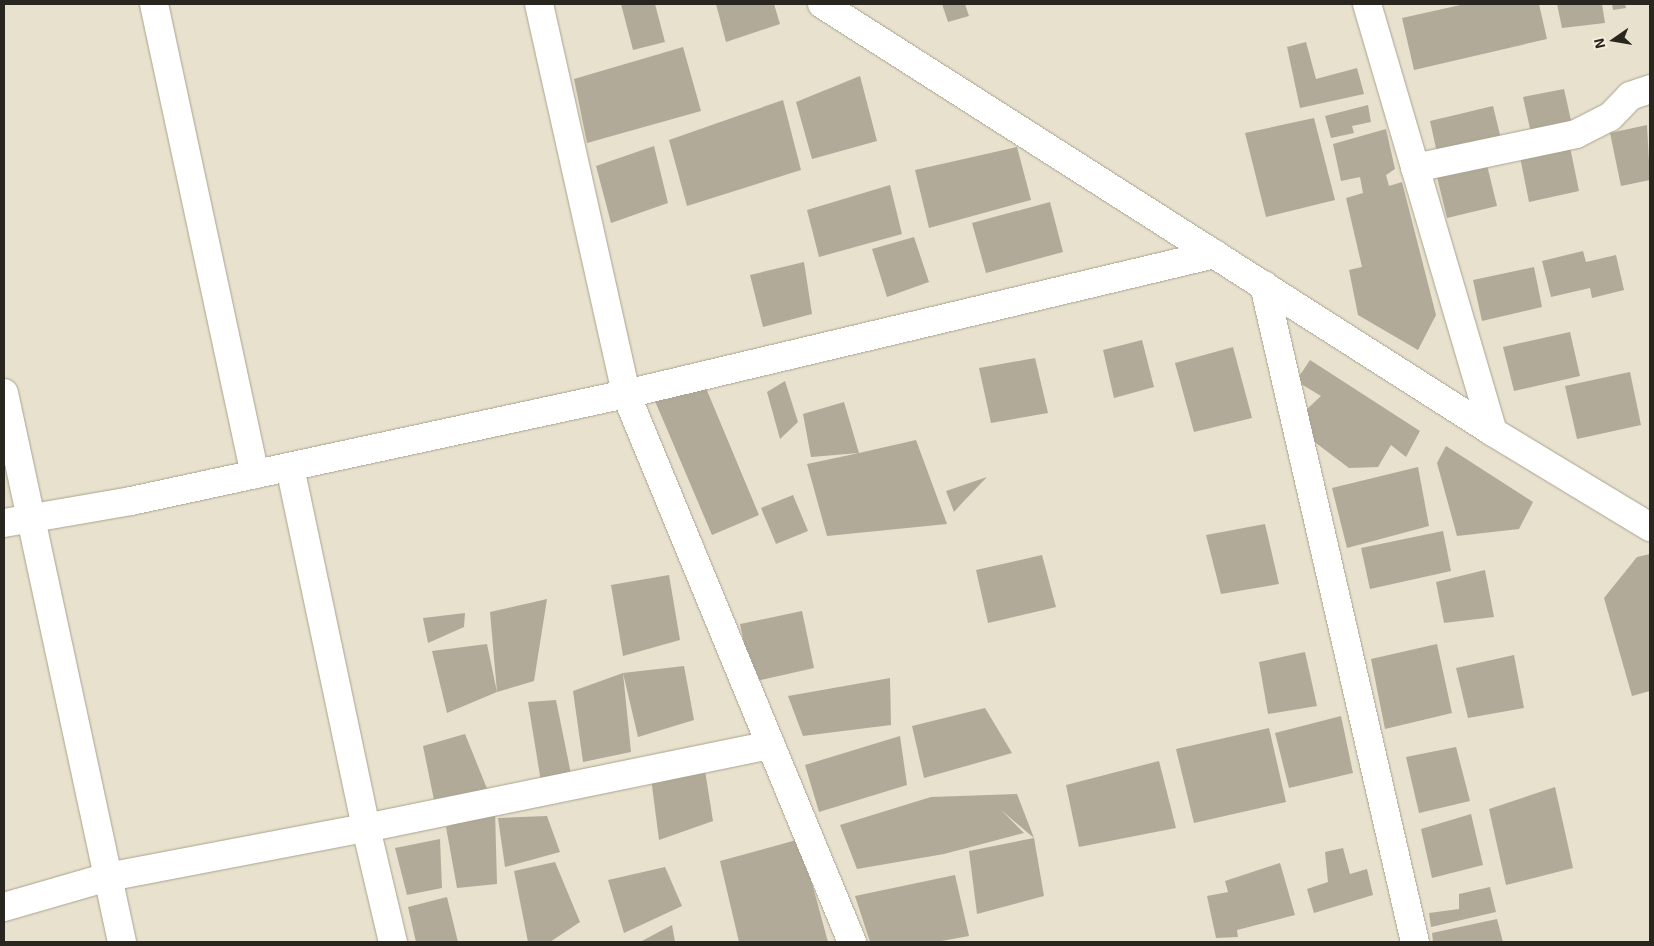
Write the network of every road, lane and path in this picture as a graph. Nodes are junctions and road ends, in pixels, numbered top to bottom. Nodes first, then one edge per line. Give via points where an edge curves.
1 (154, 4) edge
2 (539, 4) edge
3 (822, 4) edge
4 (1367, 4) edge
5 (1650, 89) edge
6 (1415, 168) junction
7 (1215, 254) junction
8 (1264, 285) junction
9 (4, 393) edge
10 (626, 394) junction
11 (1493, 432) junction
12 (290, 466) junction
13 (255, 474) junction
14 (30, 519) junction
15 (4, 523) edge
16 (1650, 527) edge
17 (771, 745) junction
18 (366, 828) junction
19 (108, 876) junction
20 (4, 908) edge
21 (122, 942) edge
22 (392, 942) edge
23 (852, 942) edge
24 (1415, 942) edge

1 - 13 street
2 - 10 street
3 - 7 street
4 - 6 street
5 - 6 street via 1630,96 1610,117 1576,134
6 - 11 street
7 - 8 street
7 - 10 street
8 - 11 street
8 - 24 street
9 - 14 street
10 - 12 street
10 - 17 street
11 - 16 street
12 - 13 street
12 - 18 street
13 - 14 street
14 - 15 street
14 - 19 street
17 - 18 street
17 - 23 street
18 - 19 street
18 - 22 street
19 - 20 street
19 - 21 street

